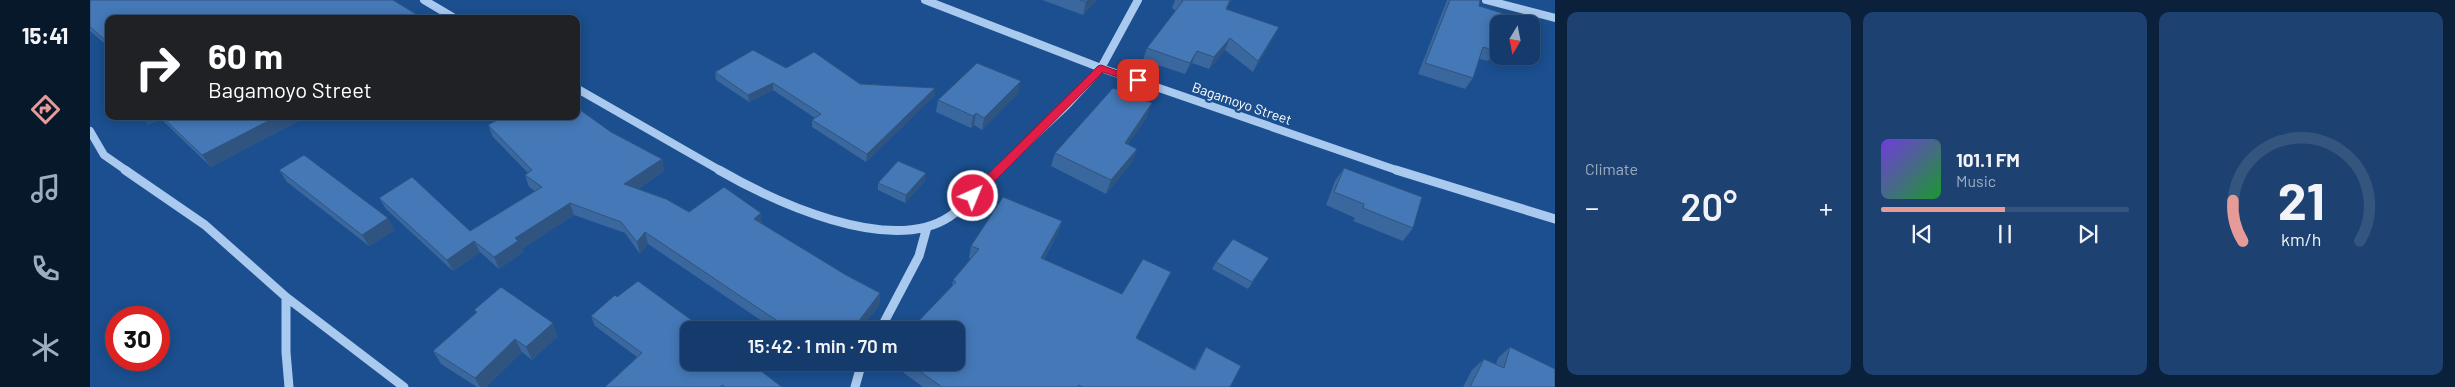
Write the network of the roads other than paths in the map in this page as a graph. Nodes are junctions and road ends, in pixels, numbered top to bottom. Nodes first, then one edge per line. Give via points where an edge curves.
1 (424, 0) edge
2 (925, 0) edge
3 (1138, 0) edge
4 (1486, 0) edge
5 (449, 15) edge
6 (1555, 18) edge
7 (1101, 68) junction
8 (580, 90) edge
9 (90, 131) edge
10 (1555, 220) edge
11 (927, 227) junction
12 (286, 297) junction
13 (885, 321) edge
14 (859, 371) edge
15 (289, 387) edge
16 (404, 387) edge
17 (855, 387) edge

1 - 5 street
2 - 7 street, Bagamoyo Street
3 - 7 street
4 - 6 street
7 - 10 street, Bagamoyo Street via 1411,175
7 - 11 street via 967,201 949,217
8 - 11 street via 740,182 815,216 870,228 902,230
9 - 12 street via 104,155 205,225
11 - 13 street via 919,256
12 - 15 street
12 - 16 street
14 - 17 street

